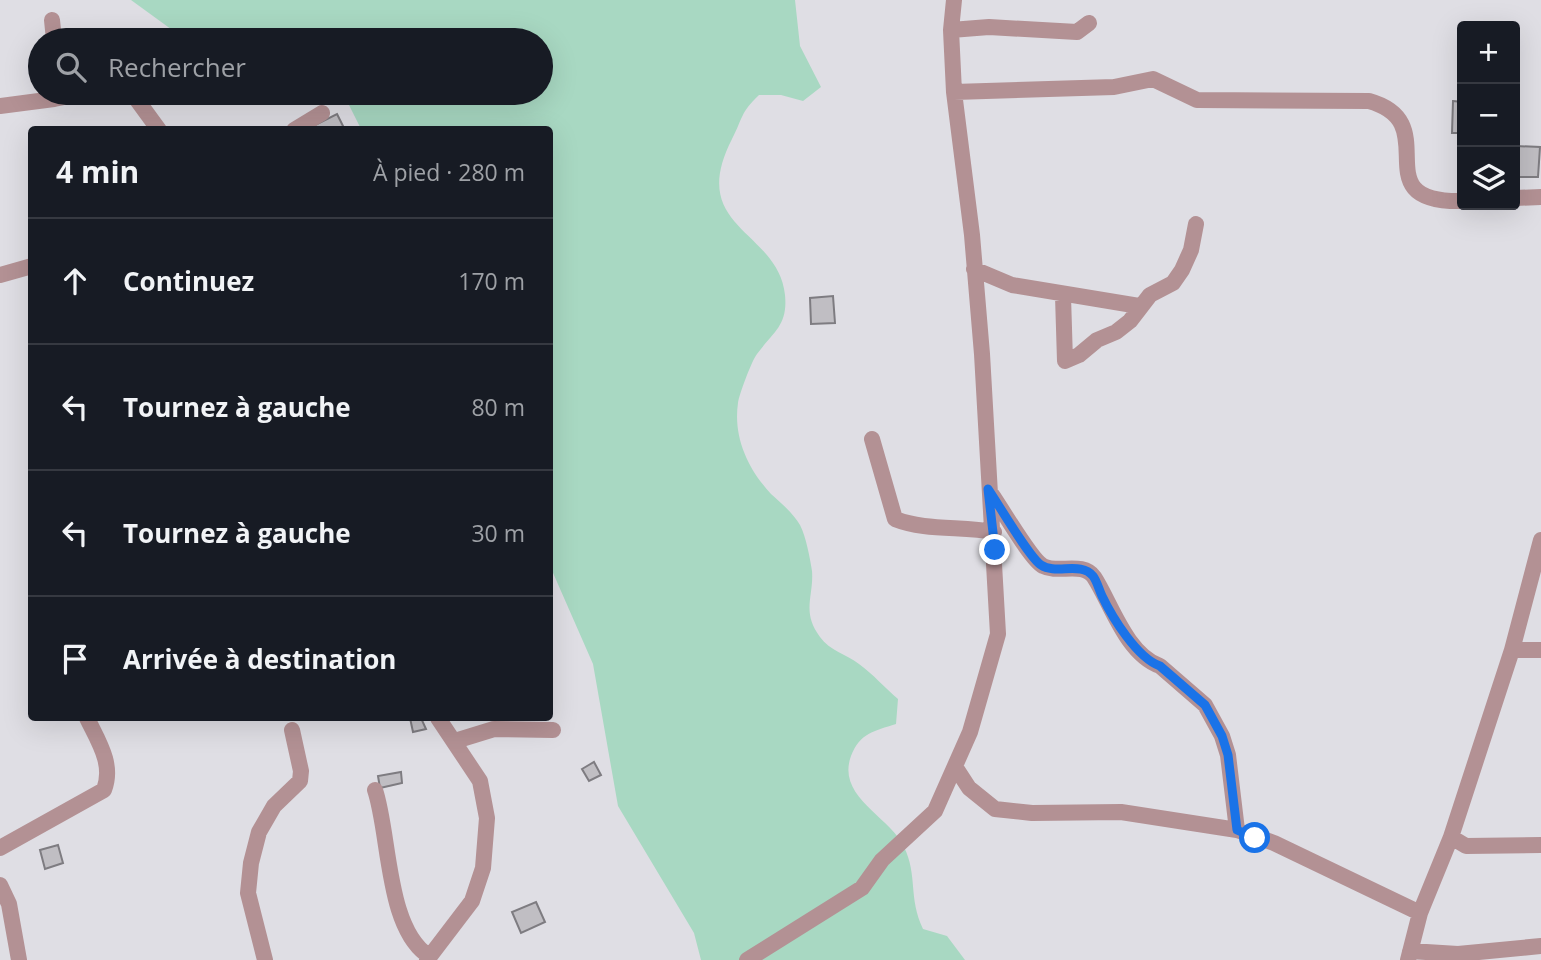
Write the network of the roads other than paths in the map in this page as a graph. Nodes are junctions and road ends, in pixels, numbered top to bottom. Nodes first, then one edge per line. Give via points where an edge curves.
1 (954, 0) edge
2 (52, 20) dead end
3 (1089, 23) dead end
4 (53, 28) edge
5 (951, 30) junction
6 (954, 92) junction
7 (28, 101) edge
8 (141, 105) edge
9 (0, 106) edge
10 (322, 113) dead end
11 (156, 126) edge
12 (301, 126) edge
13 (1541, 197) edge
14 (1520, 198) edge
15 (1457, 201) edge
16 (1196, 224) dead end
17 (28, 267) edge
18 (974, 269) junction
19 (0, 275) edge
20 (1063, 296) junction
21 (1139, 306) junction
22 (872, 439) dead end
23 (988, 489) junction
24 (994, 532) junction
25 (1541, 540) edge
26 (1512, 650) junction
27 (1541, 650) edge
28 (88, 721) edge
29 (440, 721) edge
30 (292, 730) dead end
31 (553, 730) dead end
32 (455, 741) junction
33 (956, 768) junction
34 (375, 790) dead end
35 (1237, 830) junction
36 (1451, 837) junction
37 (1541, 845) edge
38 (0, 848) edge
39 (0, 885) edge
40 (1420, 913) junction
41 (1541, 946) edge
42 (1409, 956) edge
43 (428, 958) edge
44 (19, 960) edge
45 (265, 960) edge
46 (747, 960) edge

1 - 5 street
2 - 4 street
3 - 5 street via 1077,32 989,27
5 - 6 street
6 - 15 street via 1114,87 1153,79 1197,100 1369,101 1385,106 1403,122 1405,169 1415,189 1440,201
6 - 18 street
7 - 9 street
8 - 11 street
10 - 12 street
13 - 14 street
16 - 21 street via 1182,271 1173,283
17 - 19 street
18 - 20 street via 1012,285
18 - 23 street
20 - 21 street
20 - 21 street via 1065,361 1116,332
22 - 24 street via 895,519 909,525
23 - 24 street
23 - 35 street via 1027,551 1042,566 1093,575 1120,629 1150,663 1160,666 1205,705 1228,755
24 - 33 street via 998,634
25 - 26 street
26 - 27 street
26 - 36 street
28 - 38 street via 110,776 104,790
29 - 32 street
30 - 45 street via 300,781 269,815 251,863 248,893
31 - 32 street via 494,729
32 - 43 street via 480,780 487,818 483,868 472,901
33 - 35 street via 970,788 995,809 1121,812
33 - 46 street via 935,811 882,860 862,888
34 - 43 street via 396,902 414,941
35 - 40 street
36 - 37 street via 1466,846
36 - 40 street
39 - 44 street via 9,904
40 - 42 street
41 - 42 street

